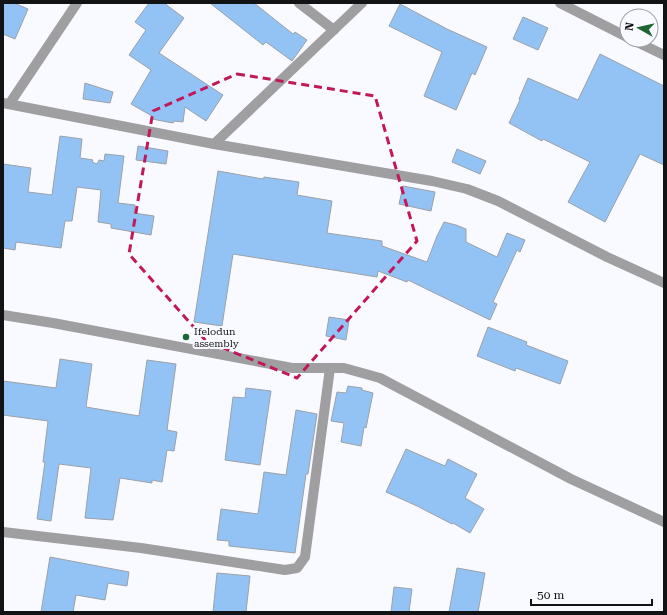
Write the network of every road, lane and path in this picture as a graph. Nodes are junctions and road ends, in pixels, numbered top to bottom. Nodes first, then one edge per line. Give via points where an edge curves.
1 (76, 3) edge
2 (298, 3) edge
3 (362, 3) edge
4 (560, 3) edge
5 (334, 30) junction
6 (619, 33) edge
7 (650, 48) edge
8 (664, 55) edge
9 (6, 103) edge
10 (214, 144) junction
11 (664, 283) edge
12 (3, 315) edge
13 (330, 368) junction
14 (664, 522) edge
15 (3, 532) edge

1 - 9 street
2 - 5 street
3 - 5 street
4 - 6 street
5 - 10 street
7 - 8 street
9 - 10 street
10 - 11 street via 467,189 498,201
12 - 13 street via 292,368
13 - 14 street via 344,368 380,378 571,479
13 - 15 street via 305,558 297,568 285,570 141,548

